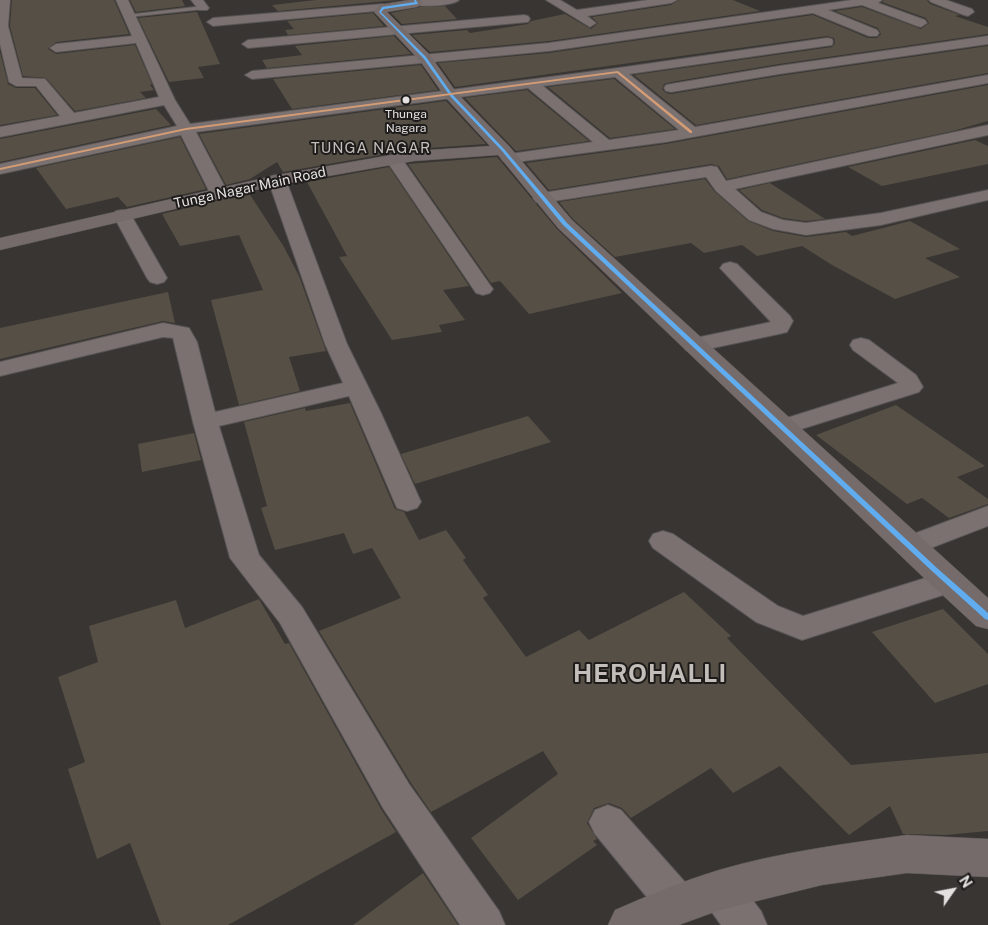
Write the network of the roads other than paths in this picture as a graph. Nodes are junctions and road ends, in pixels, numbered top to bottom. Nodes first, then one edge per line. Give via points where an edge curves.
1 (4, 0) edge
2 (122, 0) edge
3 (453, 0) edge
4 (552, 0) edge
5 (670, 0) edge
6 (935, 0) edge
7 (416, 1) edge
8 (870, 1) edge
9 (200, 4) edge
10 (383, 8) junction
11 (815, 9) junction
12 (968, 12) dead end
13 (576, 14) junction
14 (129, 15) junction
15 (524, 19) dead end
16 (213, 22) dead end
17 (921, 24) dead end
18 (398, 30) junction
19 (873, 33) dead end
20 (616, 38) junction
21 (140, 40) junction
22 (988, 40) edge
23 (827, 42) dead end
24 (248, 44) dead end
25 (56, 48) dead end
26 (425, 58) junction
27 (618, 72) junction
28 (252, 75) dead end
29 (988, 79) edge
30 (533, 85) junction
31 (671, 88) dead end
32 (451, 95) junction
33 (168, 100) junction
34 (71, 119) junction
35 (186, 129) junction
36 (988, 130) edge
37 (0, 132) edge
38 (691, 132) junction
39 (606, 145) junction
40 (506, 154) junction
41 (394, 160) junction
42 (0, 169) edge
43 (277, 180) junction
44 (722, 186) junction
45 (219, 193) junction
46 (988, 195) edge
47 (542, 198) junction
48 (122, 215) junction
49 (0, 244) edge
50 (730, 268) dead end
51 (157, 278) dead end
52 (483, 289) dead end
53 (694, 345) junction
54 (860, 345) dead end
55 (0, 368) edge
56 (355, 387) junction
57 (205, 422) junction
58 (783, 427) junction
59 (407, 502) dead end
60 (988, 515) edge
61 (663, 541) dead end
62 (910, 546) junction
63 (948, 582) junction
64 (988, 617) edge
65 (608, 822) dead end
66 (988, 858) edge
67 (720, 890) junction
68 (678, 904) junction
69 (484, 925) edge
70 (630, 925) edge
71 (746, 925) edge

1 - 34 street via 2,26 16,82 40,82
2 - 14 street
3 - 7 street
4 - 13 street
5 - 13 street
6 - 12 street
7 - 10 street
8 - 11 street
8 - 17 street
9 - 14 lane
10 - 16 street
10 - 18 street via 380,12
11 - 19 street
11 - 20 street
13 - 20 street
14 - 21 street
15 - 18 street
18 - 24 street
18 - 26 street
20 - 26 street via 492,54
21 - 25 street
21 - 33 street
22 - 31 street
23 - 27 street
26 - 28 street
26 - 32 street
27 - 30 street
27 - 38 street
29 - 38 street
30 - 32 street
30 - 39 street
32 - 35 street
32 - 40 street
33 - 34 street
33 - 35 street
34 - 37 street
35 - 42 street
35 - 45 street
36 - 44 street
38 - 39 street
39 - 40 street
40 - 41 street, Tunga Nagar Main Road
40 - 47 street
41 - 43 street, Tunga Nagar Main Road
41 - 52 street
43 - 45 street, Tunga Nagar Main Road
43 - 56 street via 336,344
44 - 46 street via 755,216 780,225 806,229 880,219
44 - 47 street via 711,171
45 - 48 street, Tunga Nagar Main Road
47 - 53 street via 565,224
48 - 49 street, Tunga Nagar Main Road
48 - 51 street
50 - 53 street via 782,321 779,327
53 - 58 street
54 - 58 street via 908,380 911,387
55 - 57 street via 163,330 181,333
56 - 57 street
56 - 59 street
57 - 69 street via 244,558 291,615 396,796
58 - 62 street
60 - 62 street
61 - 63 street via 767,614 802,628
62 - 63 street
63 - 64 street
65 - 68 street
66 - 67 street via 907,854 822,866
67 - 68 street
67 - 71 street
68 - 70 street

